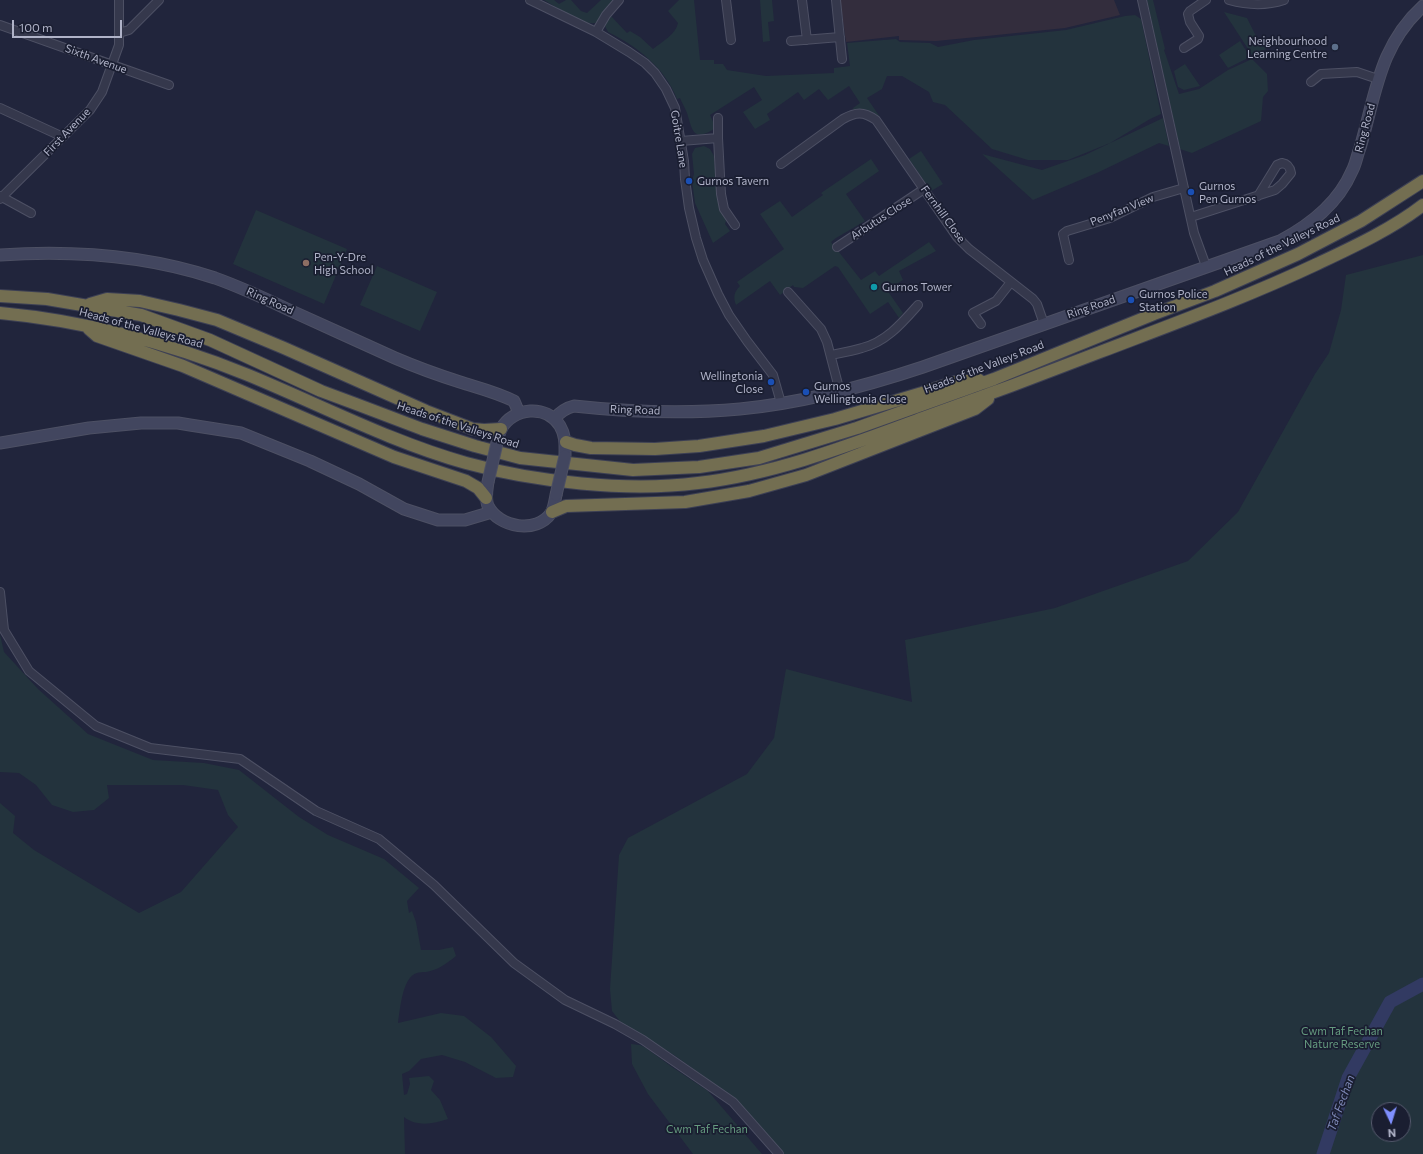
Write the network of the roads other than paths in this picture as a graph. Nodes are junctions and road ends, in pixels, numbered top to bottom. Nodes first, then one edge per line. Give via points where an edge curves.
1 (118, 0) edge
2 (159, 0) edge
3 (530, 0) edge
4 (619, 0) edge
5 (726, 0) edge
6 (802, 0) edge
7 (836, 0) edge
8 (1142, 0) edge
9 (1206, 0) edge
10 (1230, 0) edge
11 (1284, 0) edge
12 (1423, 6) edge
13 (0, 25) edge
14 (596, 32) junction
15 (119, 33) junction
16 (840, 37) junction
17 (731, 40) dead end
18 (807, 40) junction
19 (791, 41) dead end
20 (1184, 48) dead end
21 (842, 59) dead end
22 (112, 65) junction
23 (1378, 79) junction
24 (1311, 82) dead end
25 (169, 85) dead end
26 (0, 108) edge
27 (718, 118) dead end
28 (63, 137) junction
29 (718, 138) junction
30 (681, 141) junction
31 (780, 164) dead end
32 (1423, 181) edge
33 (1184, 188) junction
34 (924, 189) junction
35 (1258, 196) dead end
36 (0, 198) edge
37 (1423, 205) edge
38 (31, 213) dead end
39 (1191, 217) junction
40 (735, 225) dead end
41 (837, 247) dead end
42 (0, 255) edge
43 (1069, 260) dead end
44 (1206, 266) junction
45 (1011, 282) junction
46 (788, 292) dead end
47 (0, 296) edge
48 (87, 305) junction
49 (918, 305) dead end
50 (0, 313) edge
51 (982, 324) dead end
52 (1044, 324) junction
53 (85, 325) junction
54 (831, 355) junction
55 (994, 378) junction
56 (999, 391) junction
57 (840, 392) junction
58 (781, 403) junction
59 (519, 413) junction
60 (554, 419) junction
61 (502, 429) junction
62 (566, 442) junction
63 (0, 443) edge
64 (486, 498) junction
65 (492, 512) junction
66 (552, 512) junction
67 (0, 592) edge
68 (779, 1154) edge

1 - 15 street, First Avenue
2 - 15 street via 129,30
3 - 14 street, Goitre Lane
4 - 14 street
5 - 17 street
6 - 18 street
7 - 16 street
8 - 33 street
9 - 20 street via 1188,14 1199,36
10 - 11 street via 1252,5
12 - 23 street, Ring Road via 1394,41
13 - 22 street, Sixth Avenue
14 - 30 street, Goitre Lane via 645,63 655,73 675,108
15 - 22 street, First Avenue via 119,44
16 - 18 street
16 - 21 street
18 - 19 street
22 - 25 street, Sixth Avenue
22 - 28 street, First Avenue via 102,92 90,110
23 - 24 street via 1357,72 1321,74
23 - 44 street, Ring Road via 1352,171 1330,206 1306,226 1280,241
26 - 28 street
27 - 29 street
28 - 36 street, First Avenue
29 - 30 street
29 - 40 street via 724,209
30 - 58 street, Goitre Lane via 689,208 703,260 730,315 773,375
31 - 34 street, Fernhill Close via 843,119 860,113 876,120
32 - 55 highway, Heads of the Valleys Road via 1361,221 1262,271
33 - 39 street
33 - 43 street, Penyfan View via 1153,197 1110,218 1067,231 1063,234 1063,240
34 - 41 street, Arbutus Close
34 - 45 street, Fernhill Close via 957,237
35 - 39 street
36 - 38 street
37 - 56 highway, Heads of the Valleys Road via 1410,216 1288,278
39 - 44 street
42 - 59 street, Ring Road via 73,253 112,256 143,260 215,278 396,359 496,392 514,401
44 - 52 street, Ring Road
45 - 51 street via 996,301 973,313
45 - 52 street, Fernhill Close via 1037,304
46 - 54 street via 821,329
47 - 48 highway, Heads of the Valleys Road
48 - 55 highway, Heads of the Valleys Road via 142,315 210,340 321,390 422,429 475,446 520,458 633,470 699,467 759,458 857,428
48 - 61 highway via 107,299 140,301 217,320 426,412 474,429
49 - 54 street via 901,325 878,342
50 - 53 highway, Heads of the Valleys Road
52 - 57 street, Ring Road via 876,383
53 - 56 highway, Heads of the Valleys Road via 184,351 419,447 467,463 576,482 645,486 698,483 754,473 855,444
53 - 64 highway via 97,336 183,366 394,457 466,481 478,488
54 - 57 street
55 - 62 highway via 955,382 834,420 764,436 699,446 655,449 591,448
56 - 66 highway via 975,409 806,475 749,491 685,502 566,506
57 - 58 street, Ring Road
58 - 60 street, Ring Road via 741,409 648,412 574,406 566,408
59 - 60 street via 536,410
59 - 61 street via 510,418
60 - 62 street via 560,426
61 - 64 street, bridge
62 - 66 street, bridge
63 - 65 street via 97,427 178,423 241,434 310,461 404,508 438,520 465,520
64 - 65 street
65 - 66 street via 514,525 527,526 544,520
67 - 68 street via 4,630 29,671 96,726 150,748 240,759 316,811 379,839 434,885 514,963 565,1000 643,1040 733,1102

